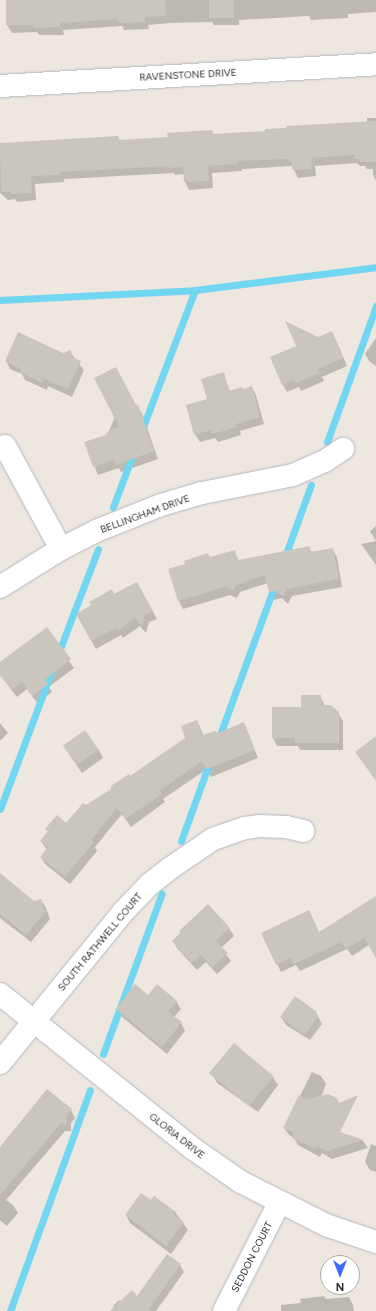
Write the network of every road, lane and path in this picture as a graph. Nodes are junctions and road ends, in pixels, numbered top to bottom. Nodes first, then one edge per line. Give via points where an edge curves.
1 (376, 64) edge
2 (0, 86) edge
3 (5, 446) dead end
4 (343, 448) dead end
5 (61, 549) junction
6 (0, 587) edge
7 (304, 831) dead end
8 (0, 994) edge
9 (34, 1021) junction
10 (0, 1063) edge
11 (279, 1203) junction
12 (376, 1242) edge
13 (224, 1311) edge

1 - 2 street, RAVENSTONE DRIVE
3 - 5 street
4 - 5 street, BELLINGHAM DRIVE via 325,461 293,474 202,493 161,505 96,531
5 - 6 street, BELLINGHAM DRIVE
7 - 9 street, SOUTH RATHWELL COURT via 286,827 245,828 213,839 175,865 150,884 123,912
8 - 9 street, GLORIA DRIVE
9 - 10 street, SOUTH RATHWELL COURT
9 - 11 street, GLORIA DRIVE via 192,1148 241,1182
11 - 12 street, GLORIA DRIVE
11 - 13 street, SEDDON COURT

